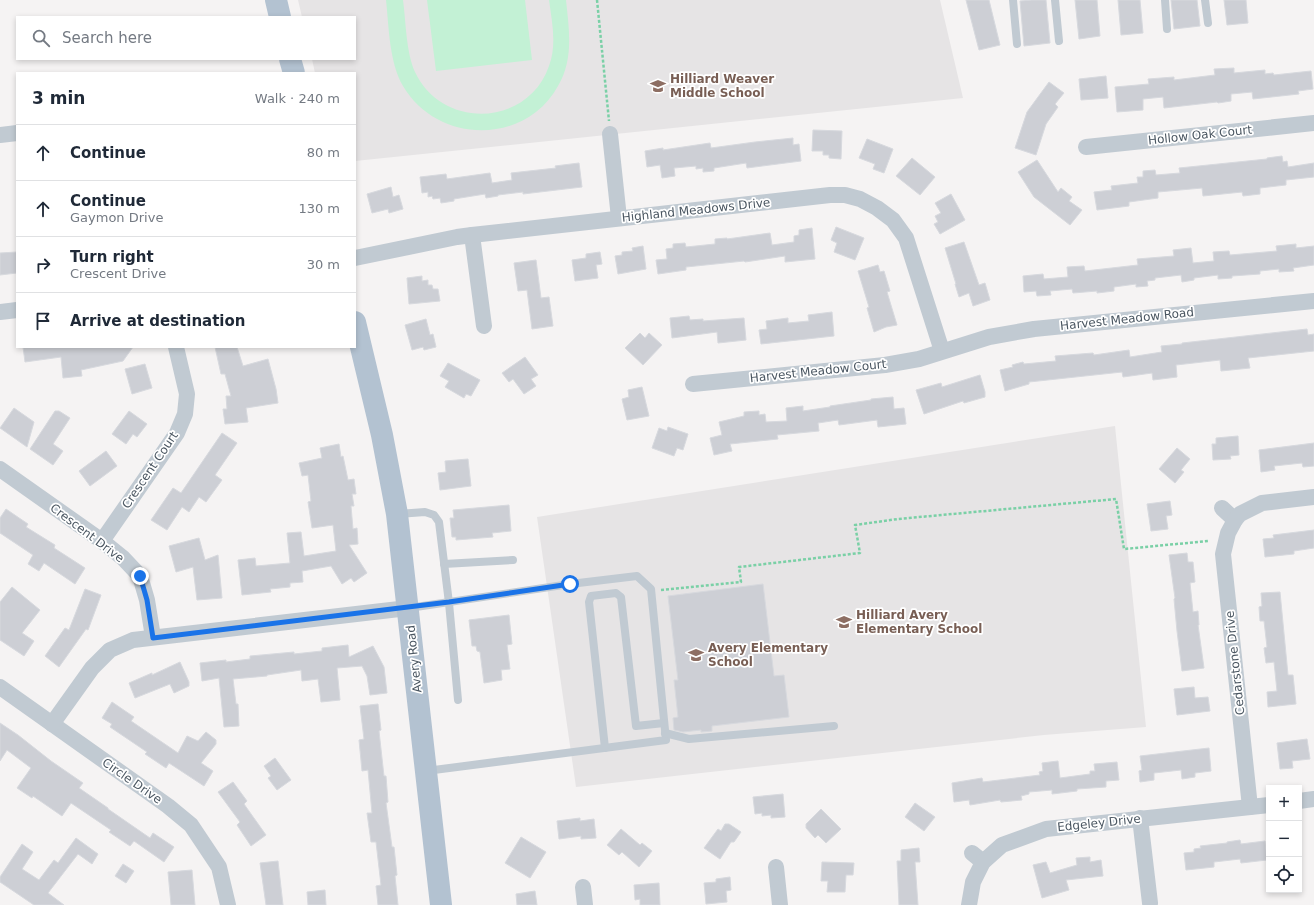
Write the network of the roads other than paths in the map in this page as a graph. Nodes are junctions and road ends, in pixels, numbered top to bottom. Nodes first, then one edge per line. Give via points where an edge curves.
1 (276, 0) edge
2 (1013, 0) edge
3 (1055, 0) edge
4 (1165, 0) edge
5 (1205, 0) edge
6 (280, 16) edge
7 (1208, 24) dead end
8 (1167, 29) dead end
9 (1059, 40) dead end
10 (1018, 44) dead end
11 (290, 60) edge
12 (294, 72) edge
13 (1314, 123) edge
14 (16, 133) edge
15 (610, 134) road end
16 (0, 135) edge
17 (1086, 147) dead end
18 (619, 218) junction
19 (472, 235) junction
20 (356, 258) edge
21 (1314, 301) edge
22 (16, 310) edge
23 (0, 312) edge
24 (356, 326) edge
25 (484, 326) dead end
26 (176, 348) edge
27 (942, 351) junction
28 (693, 384) dead end
29 (0, 470) edge
30 (1314, 497) edge
31 (1222, 508) dead end
32 (397, 514) junction
33 (1235, 520) junction
34 (102, 542) junction
35 (513, 560) dead end
36 (444, 564) junction
37 (449, 602) junction
38 (408, 608) junction
39 (153, 638) junction
40 (0, 686) edge
41 (458, 700) dead end
42 (664, 723) junction
43 (52, 724) junction
44 (834, 726) dead end
45 (665, 733) junction
46 (605, 748) junction
47 (426, 772) junction
48 (1314, 799) edge
49 (1302, 801) edge
50 (1266, 805) edge
51 (1250, 807) junction
52 (1140, 818) junction
53 (776, 867) dead end
54 (584, 887) dead end
55 (1150, 903) dead end
56 (228, 905) edge
57 (441, 905) edge
58 (585, 905) edge
59 (780, 905) edge
60 (969, 905) edge

1 - 6 main road
2 - 10 lane
3 - 9 lane
4 - 8 lane
5 - 7 lane
11 - 12 main road
13 - 17 street, Hollow Oak Court
14 - 16 street
15 - 18 street
18 - 19 street, Highland Meadows Drive
18 - 27 street, Highland Meadows Drive via 830,195 860,199 892,220 906,238
19 - 20 street, Highland Meadows Drive
19 - 25 street
21 - 27 street, Harvest Meadow Road via 1034,329 989,337
22 - 23 street
24 - 32 main road, Avery Road via 382,435
26 - 34 street, Crescent Court via 186,394 185,414 176,433
27 - 28 street, Harvest Meadow Court via 918,359 885,365
29 - 34 street, Crescent Drive
30 - 33 street via 1262,503 1240,514
31 - 33 street
32 - 36 lane via 425,512 434,515 439,522
32 - 38 main road, Avery Road
33 - 51 street, Cedarstone Drive via 1228,533 1223,554
34 - 39 street, Crescent Drive via 123,558 140,576
35 - 36 lane
36 - 37 lane
37 - 38 lane
37 - 41 lane
37 - 42 lane via 637,576 651,590
38 - 39 street
38 - 47 main road, Avery Road
39 - 43 street via 133,640 110,650 92,668
40 - 43 street, Circle Drive
42 - 45 lane
42 - 46 lane via 636,726 621,597 616,593 591,596 589,602
43 - 56 street, Circle Drive via 191,825 219,867
44 - 45 lane via 689,739
45 - 46 lane via 666,740
46 - 47 lane
47 - 57 main road, Avery Road
48 - 49 street
50 - 51 street, Edgeley Drive
51 - 52 street, Edgeley Drive
52 - 55 street
52 - 60 street, Edgeley Drive via 1046,829 978,857
53 - 59 street
54 - 58 street

